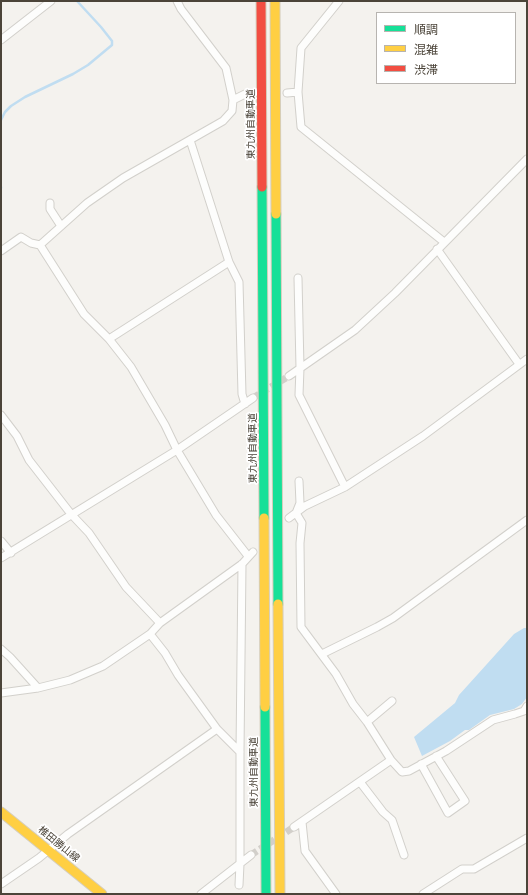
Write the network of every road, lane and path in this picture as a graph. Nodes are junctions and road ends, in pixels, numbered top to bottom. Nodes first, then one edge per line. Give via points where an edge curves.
1 (51, 1) edge
2 (177, 1) edge
3 (261, 1) edge
4 (275, 1) edge
5 (339, 1) edge
6 (1, 40) edge
7 (298, 92) junction
8 (254, 94) dead end
9 (287, 94) dead end
10 (233, 100) junction
11 (190, 140) junction
12 (527, 159) edge
13 (50, 203) dead end
14 (61, 226) junction
15 (444, 242) junction
16 (40, 245) junction
17 (437, 249) junction
18 (1, 251) edge
19 (229, 262) junction
20 (298, 278) dead end
21 (109, 338) junction
22 (527, 359) edge
23 (519, 364) junction
24 (300, 368) junction
25 (288, 376) tunnel mouth
26 (253, 398) tunnel mouth
27 (245, 404) junction
28 (1, 415) edge
29 (177, 450) junction
30 (299, 481) dead end
31 (345, 487) junction
32 (296, 513) junction
33 (71, 514) junction
34 (289, 518) dead end
35 (527, 520) edge
36 (1, 541) edge
37 (11, 552) junction
38 (1, 558) edge
39 (242, 564) junction
40 (160, 623) junction
41 (150, 634) junction
42 (1, 649) edge
43 (322, 654) junction
44 (38, 688) junction
45 (1, 693) edge
46 (392, 701) dead end
47 (527, 706) edge
48 (366, 722) junction
49 (217, 729) junction
50 (240, 752) junction
51 (436, 756) junction
52 (391, 760) junction
53 (421, 764) junction
54 (360, 782) junction
55 (1, 812) edge
56 (302, 822) junction
57 (294, 827) tunnel mouth
58 (527, 838) edge
59 (48, 850) junction
60 (251, 855) tunnel mouth
61 (404, 855) dead end
62 (240, 864) junction
63 (1, 884) edge
64 (239, 885) dead end
65 (102, 894) edge
66 (201, 894) edge
67 (266, 894) edge
68 (280, 894) edge
69 (336, 894) edge
70 (423, 894) edge

1 - 6 street
2 - 10 street via 226,68
3 - 67 main road, 東九州自動車道
4 - 68 main road
5 - 7 street via 301,48
7 - 9 street
7 - 15 street via 301,127
8 - 10 street via 245,94
10 - 11 street via 229,116
11 - 14 street via 123,178 87,203
11 - 19 street
12 - 15 street
13 - 14 street via 50,209
14 - 16 street
15 - 17 street
16 - 18 street via 21,237
16 - 21 street via 84,314
17 - 23 street
17 - 24 street via 355,330
19 - 21 street
19 - 27 street via 239,282 242,394
20 - 24 street
21 - 29 street via 131,367
22 - 23 street
23 - 31 street via 423,436
24 - 25 street
24 - 31 street via 299,395
26 - 27 street
27 - 29 street
28 - 33 street via 17,436 29,460
29 - 33 street
29 - 39 street via 216,515 250,554
30 - 32 street via 300,503
31 - 32 street
32 - 34 street
32 - 43 street via 302,523 301,627
33 - 37 street
33 - 40 street via 89,533 126,587
35 - 43 street via 393,618
36 - 37 street
37 - 38 street
39 - 40 street
39 - 50 street
40 - 41 street
41 - 44 street via 103,666 70,680
41 - 49 street
42 - 44 street
43 - 48 street
44 - 45 street
46 - 48 street
47 - 51 street via 524,711 493,720
48 - 52 street
49 - 50 street
49 - 59 street
50 - 62 street
51 - 53 street
51 - 53 street via 464,801 448,813
52 - 53 street via 402,772
52 - 54 street
54 - 56 street
54 - 61 street via 392,820
55 - 59 main road, 椎田勝山線
56 - 57 street
56 - 69 street via 305,851
58 - 70 street via 474,869 462,869
59 - 63 street
59 - 65 main road, 椎田勝山線
60 - 62 street
62 - 64 street
62 - 66 street

